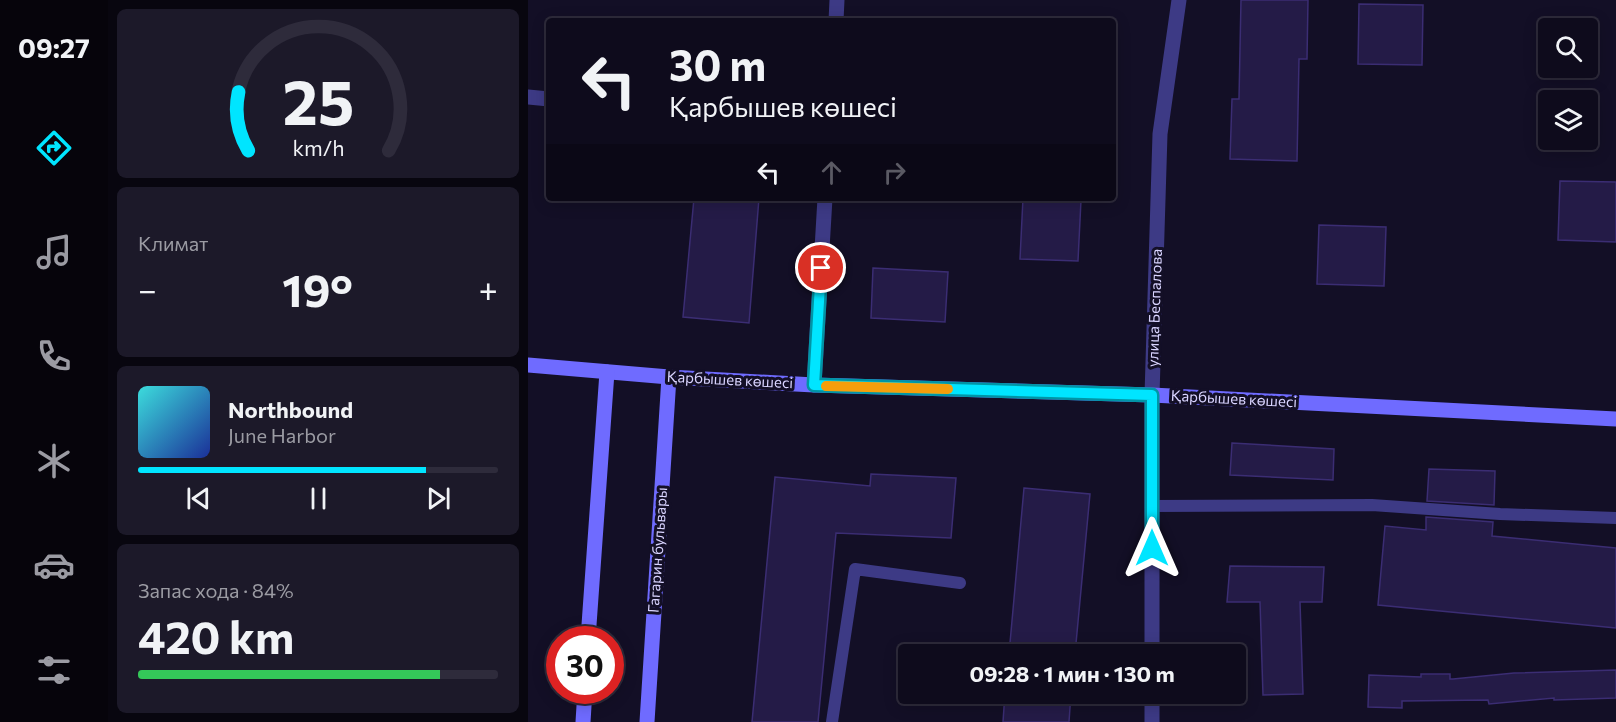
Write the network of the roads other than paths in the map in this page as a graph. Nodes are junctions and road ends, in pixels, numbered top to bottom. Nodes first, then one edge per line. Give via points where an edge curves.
1 (837, 0) edge
2 (1179, 0) edge
3 (836, 18) edge
4 (528, 97) edge
5 (546, 99) edge
6 (825, 201) edge
7 (528, 365) edge
8 (607, 372) junction
9 (669, 377) junction
10 (814, 385) junction
11 (1152, 395) junction
12 (1616, 419) edge
13 (1152, 506) junction
14 (1616, 518) edge
15 (960, 583) dead end
16 (589, 626) edge
17 (1152, 644) edge
18 (584, 704) edge
19 (1152, 704) edge
20 (583, 722) edge
21 (647, 722) edge
22 (832, 722) edge
23 (1152, 722) edge

1 - 3 street
2 - 11 street, улица Беспалова via 1160,134
4 - 5 street
6 - 10 street
7 - 8 main road, Қарбышев көшесі
8 - 9 main road, Қарбышев көшесі
8 - 16 main road
9 - 10 main road, Қарбышев көшесі
9 - 21 main road, Гагарин бульвары
10 - 11 main road, Қарбышев көшесі
11 - 12 main road, Қарбышев көшесі
11 - 13 street, улица Беспалова
13 - 14 lane via 1372,505
13 - 17 street, улица Беспалова
15 - 22 lane via 855,569
18 - 20 main road
19 - 23 street

